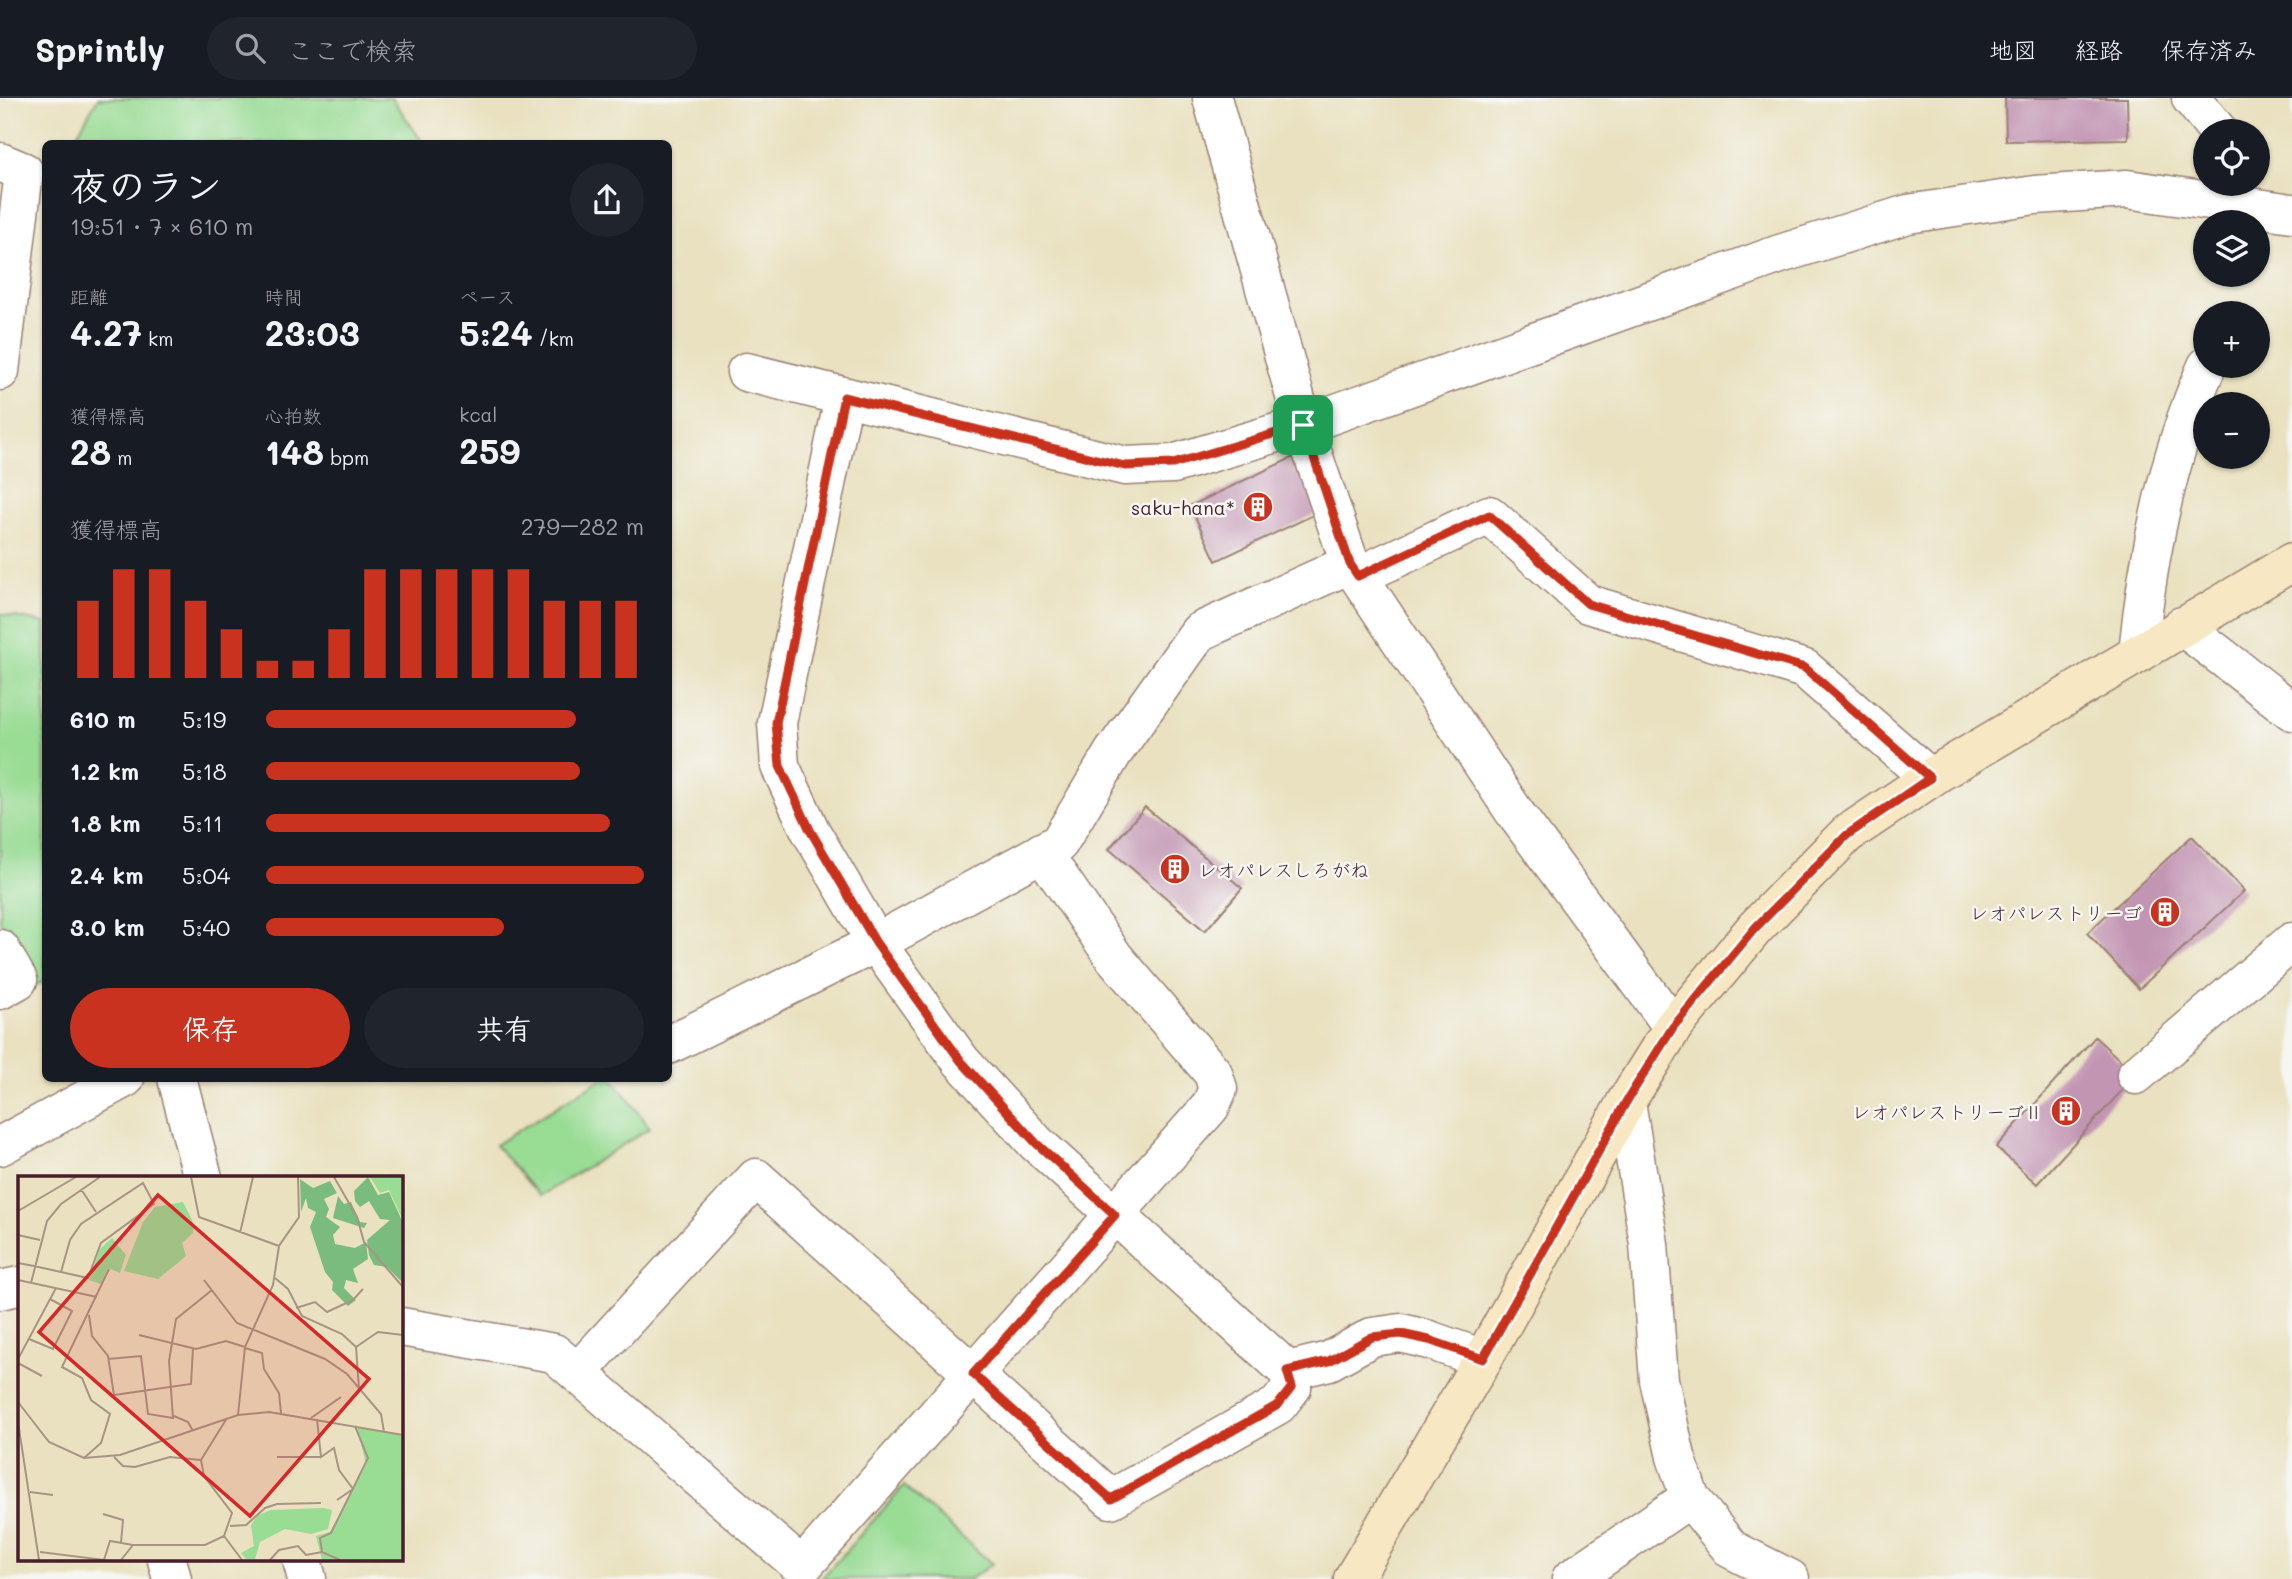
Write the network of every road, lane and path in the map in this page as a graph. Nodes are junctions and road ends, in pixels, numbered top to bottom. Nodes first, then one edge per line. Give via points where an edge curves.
1 (1212, 98) edge
2 (2190, 98) edge
3 (2208, 119) edge
4 (0, 162) edge
5 (2276, 202) edge
6 (0, 371) edge
7 (746, 372) dead end
8 (2202, 378) edge
9 (844, 397) junction
10 (1303, 425) junction
11 (2292, 562) edge
12 (1354, 570) junction
13 (2182, 626) junction
14 (2138, 652) junction
15 (2292, 710) edge
16 (1930, 778) junction
17 (1042, 852) junction
18 (2292, 942) edge
19 (876, 943) junction
20 (0, 949) edge
21 (0, 990) edge
22 (1673, 1027) junction
23 (672, 1043) edge
24 (2136, 1075) dead end
25 (118, 1082) edge
26 (178, 1082) edge
27 (1626, 1102) junction
28 (0, 1146) edge
29 (202, 1176) edge
30 (1115, 1215) junction
31 (18, 1286) edge
32 (0, 1290) edge
33 (402, 1327) edge
34 (1483, 1359) junction
35 (1287, 1371) junction
36 (577, 1373) junction
37 (973, 1374) junction
38 (1690, 1498) junction
39 (168, 1562) edge
40 (303, 1562) edge
41 (172, 1579) edge
42 (307, 1579) edge
43 (1353, 1579) edge
44 (1571, 1579) edge
45 (1790, 1579) edge

1 - 10 street
2 - 3 street
4 - 6 street via 24,172
5 - 10 street via 2127,189 2035,195 1908,214 1780,254
7 - 9 street
8 - 14 street via 2170,467 2144,593
9 - 10 street via 1125,466 1173,464
9 - 19 street via 776,723 780,766 810,830
10 - 12 street
11 - 13 street
12 - 16 street via 1489,515 1588,604 1805,668
12 - 17 street via 1199,632 1113,753 1059,843
12 - 22 street via 1515,813
13 - 14 street
13 - 15 street
14 - 16 street
16 - 22 street via 1847,835 1755,928
17 - 19 street
17 - 30 street via 1114,957 1213,1073 1218,1088 1210,1107
18 - 24 street
19 - 23 street
19 - 30 street via 961,1061 1036,1143
20 - 21 street via 18,980
22 - 27 street
25 - 28 street
26 - 29 street
27 - 34 street
27 - 38 street via 1649,1244 1659,1380
30 - 35 street
30 - 37 street
31 - 32 street
33 - 36 street via 554,1353
34 - 35 street via 1401,1334 1372,1337 1329,1361
34 - 43 street
35 - 37 street via 1292,1387 1278,1405 1111,1499
36 - 37 street via 802,1567
36 - 37 street via 756,1178
38 - 44 street
38 - 45 street via 1731,1549
39 - 41 street
40 - 42 street

